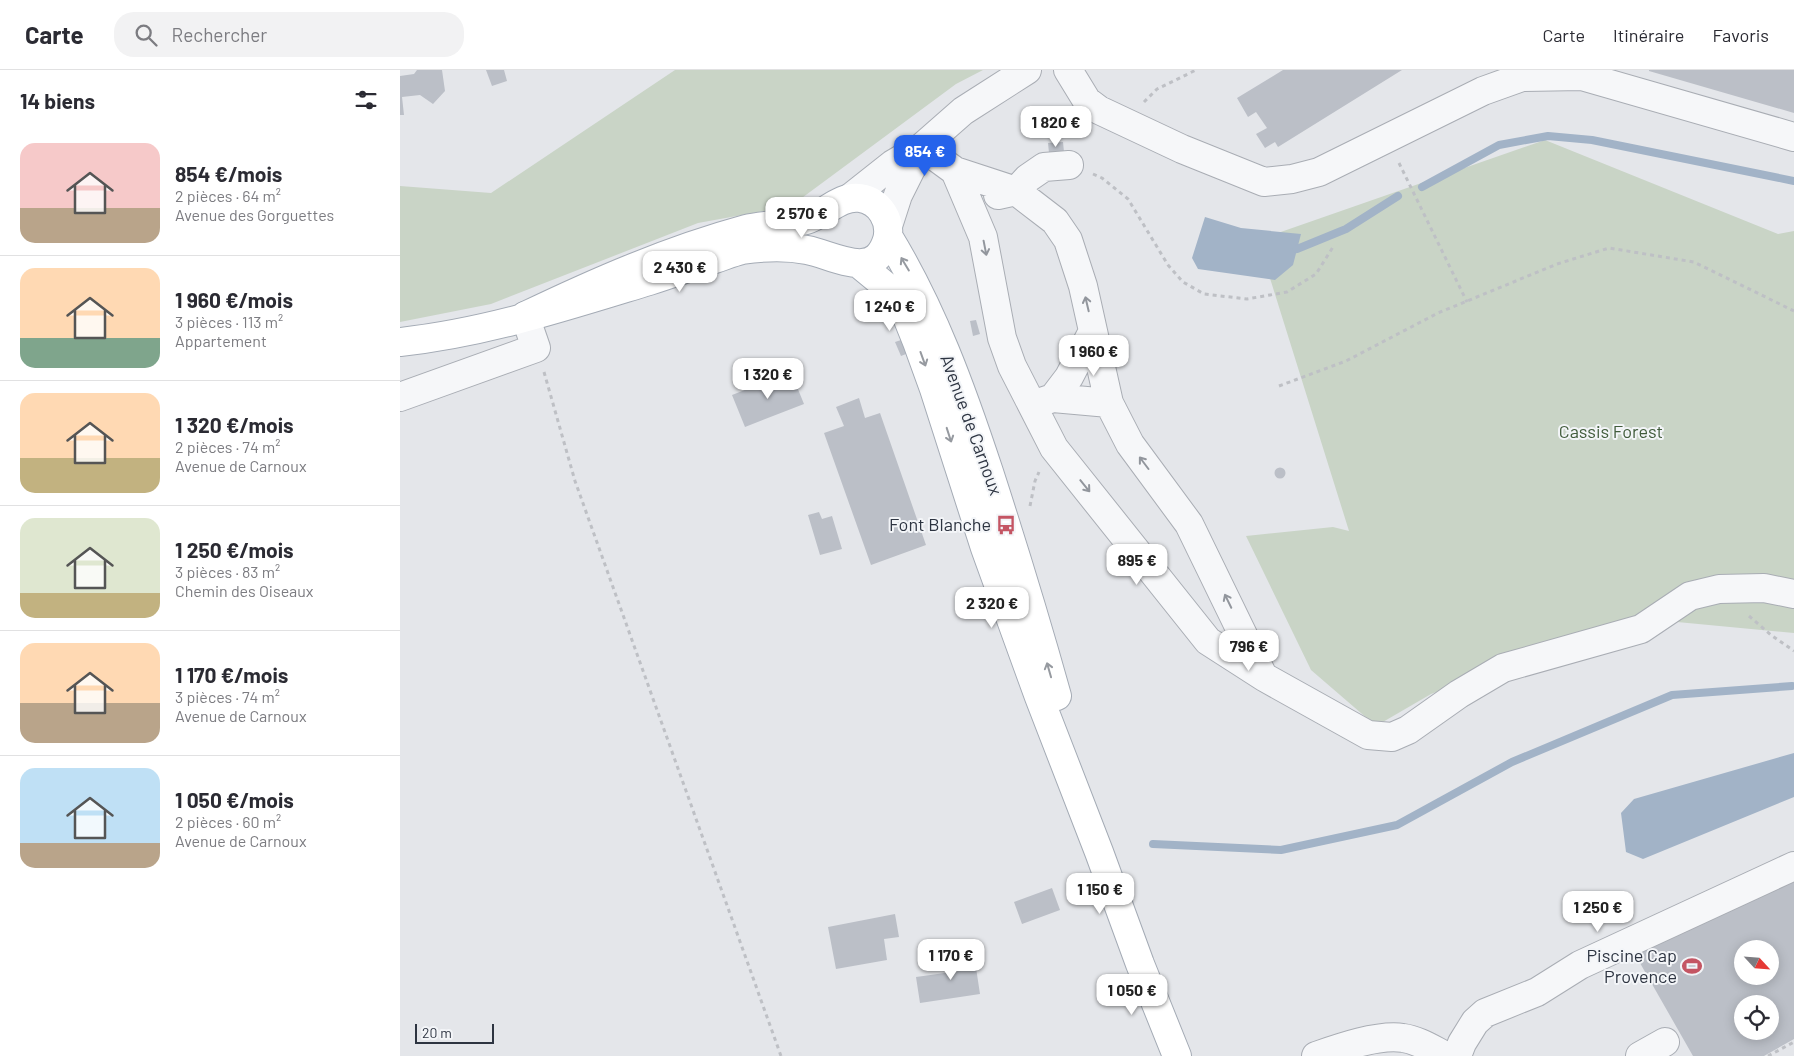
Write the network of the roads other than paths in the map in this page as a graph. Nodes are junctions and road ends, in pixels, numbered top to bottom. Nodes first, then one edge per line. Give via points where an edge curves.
1 (1026, 70) edge
2 (1068, 70) edge
3 (1525, 74) edge
4 (1794, 136) edge
5 (922, 147) junction
6 (1069, 164) road end
7 (955, 170) junction
8 (1016, 191) junction
9 (840, 204) junction
10 (978, 223) junction
11 (888, 231) junction
12 (848, 262) junction
13 (524, 316) junction
14 (1093, 331) junction
15 (400, 342) edge
16 (400, 397) edge
17 (1043, 401) junction
18 (1109, 403) junction
19 (1794, 594) edge
20 (1236, 647) junction
21 (1099, 852) junction
22 (1794, 866) edge
23 (1140, 964) junction
24 (1665, 1042) dead end
25 (1164, 1056) edge
26 (1177, 1056) edge
27 (1316, 1056) edge
28 (1446, 1056) edge
29 (1457, 1056) edge
30 (1640, 1056) edge

1 - 5 street via 963,111
2 - 3 street via 1088,101 1099,110 1182,149 1264,182 1319,172 1483,91
3 - 4 street via 1582,76
5 - 7 street
5 - 9 street via 893,164
5 - 11 street via 898,195
6 - 8 street via 1044,167
7 - 8 street
7 - 10 street
8 - 10 street via 998,195 987,202 980,211
14 -> 8 street via 1068,240 1055,221
9 - 11 main road, Avenue de Carnoux via 861,198 872,202 880,208
9 - 12 main road, Avenue de Carnoux via 824,219 822,230 829,252
9 - 13 main road, Avenue de Carnoux via 807,220 748,229 677,251 596,282
10 -> 17 street via 1002,338 1012,366
11 - 12 main road via 878,255 869,261
21 -> 11 main road, Avenue de Carnoux via 1008,532 964,397 913,278
12 - 13 main road, Avenue de Carnoux via 808,250 742,250 650,281
12 -> 21 main road, Avenue de Carnoux via 893,292 904,310 1035,687
13 - 15 main road, Avenue de Carnoux via 439,338
13 - 16 street via 536,348
14 - 17 street via 1069,377
14 - 18 street
17 - 18 street
17 -> 20 street via 1054,448 1208,641
20 -> 18 street via 1189,524 1130,444
19 - 20 street via 1764,588 1726,589 1690,596 1641,629 1502,668 1408,730 1392,737 1368,735 1264,677
21 - 23 main road, Avenue de Carnoux
22 - 29 street via 1580,965 1537,992 1485,1013 1475,1022
23 - 25 main road, Avenue de Carnoux
23 - 26 main road, Avenue de Carnoux
24 - 30 street
27 - 28 street via 1343,1046 1388,1038 1415,1041

